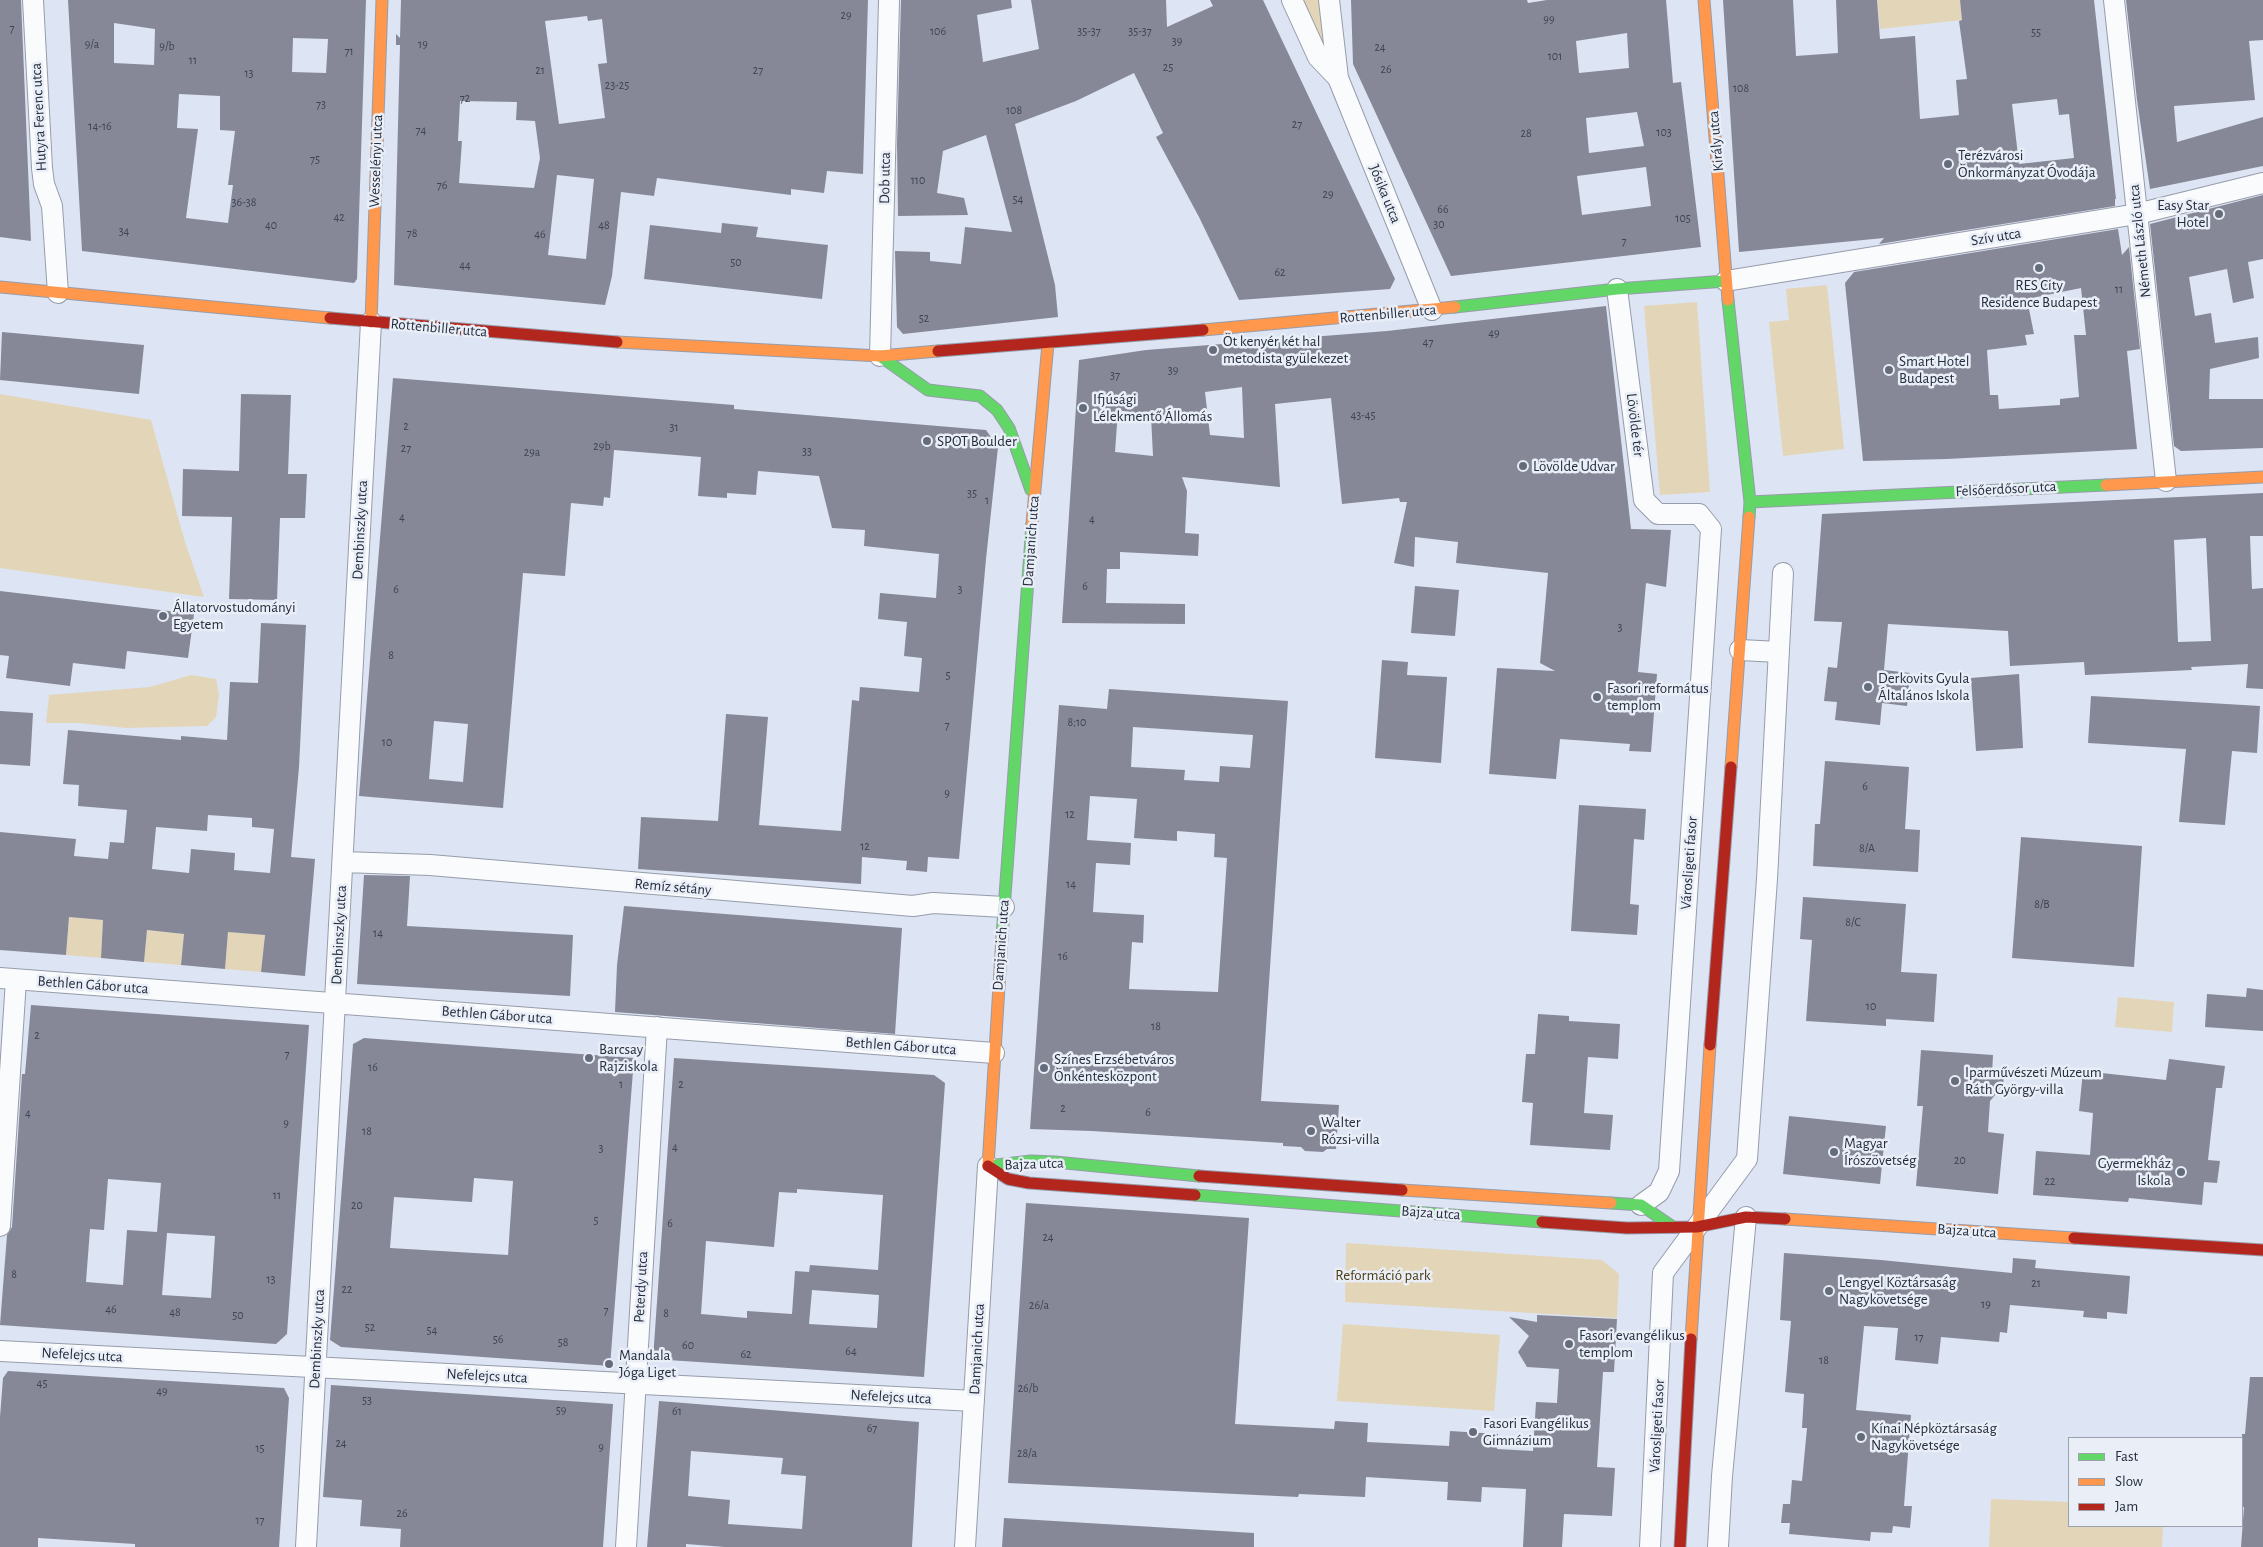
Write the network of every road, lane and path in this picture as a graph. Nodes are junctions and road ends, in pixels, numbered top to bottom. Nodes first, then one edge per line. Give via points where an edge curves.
1 (33, 0) edge
2 (382, 0) edge
3 (889, 0) edge
4 (1292, 0) edge
5 (1329, 0) edge
6 (1704, 0) edge
7 (2114, 0) edge
8 (1338, 78) junction
9 (2263, 183) edge
10 (2137, 214) junction
11 (1726, 281) junction
12 (0, 287) edge
13 (1617, 289) junction
14 (58, 293) junction
15 (1432, 310) junction
16 (371, 322) junction
17 (1048, 344) junction
18 (880, 356) junction
19 (2263, 477) edge
20 (2166, 481) junction
21 (1034, 498) junction
22 (1750, 502) junction
23 (1699, 514) joint
24 (1784, 573) dead end
25 (1740, 650) junction
26 (1779, 652) junction
27 (343, 862) junction
28 (1004, 907) junction
29 (8, 979) edge
30 (336, 1003) junction
31 (657, 1027) junction
32 (994, 1053) junction
33 (988, 1166) junction
34 (1641, 1206) junction
35 (1746, 1217) junction
36 (0, 1226) edge
37 (1673, 1226) junction
38 (1697, 1226) junction
39 (2263, 1250) edge
40 (0, 1350) edge
41 (316, 1368) junction
42 (635, 1383) junction
43 (974, 1401) junction
44 (306, 1547) edge
45 (626, 1547) edge
46 (965, 1547) edge
47 (1650, 1547) edge
48 (1680, 1547) edge
49 (1718, 1547) edge

1 - 14 street, Hutyra Ferenc utca via 42,168 52,206
2 - 16 street, Wesselényi utca
3 - 18 street, Dob utca
4 - 8 street, Jósika utca via 1318,57
5 - 8 street, Jósika utca
6 - 11 street, Király utca
7 - 10 street, Németh László utca
8 - 15 street, Jósika utca
9 - 10 street, Szív utca
10 - 11 street, Szív utca
10 - 20 street, Németh László utca
11 - 13 street, Rottenbiller utca
11 - 22 street
12 - 14 street, Rottenbiller utca
13 - 15 street, Rottenbiller utca
13 - 23 street, Lövölde tér via 1644,500 1658,514
14 - 16 street, Rottenbiller utca
15 - 17 street, Rottenbiller utca
16 - 18 street, Rottenbiller utca via 656,345
16 - 27 street, Dembinszky utca
17 - 18 street, Rottenbiller utca
17 - 21 street, Damjanich utca
18 - 21 street via 928,390 980,396 997,410 1009,428
19 - 20 street, Felsőerdősor utca
20 - 22 street, Felsőerdősor utca
21 - 28 street, Damjanich utca
22 - 25 street, Városligeti fasor
23 - 34 street, Városligeti fasor via 1711,530 1668,1171 1659,1192
24 - 26 street, Városligeti fasor
25 - 26 street
25 - 38 street, Városligeti fasor
26 - 38 street, Városligeti fasor via 1747,1159
27 - 28 street, Remíz sétány via 430,865 914,906 933,903
27 - 30 street, Dembinszky utca
28 - 32 street, Damjanich utca
29 - 30 street, Bethlen Gábor utca
29 - 36 street
30 - 31 street, Bethlen Gábor utca
30 - 41 street, Dembinszky utca
31 - 32 street, Bethlen Gábor utca
31 - 42 street, Peterdy utca
32 - 33 street, Damjanich utca
33 - 34 street, Bajza utca via 1055,1162 1267,1182
33 - 37 street, Bajza utca via 1008,1179 1029,1183 1621,1228
33 - 43 street, Damjanich utca
34 - 37 street, Bajza utca
35 - 38 street, Bajza utca
35 - 39 street, Bajza utca
35 - 49 street
37 - 38 street, Bajza utca
38 - 47 street, Városligeti fasor via 1663,1273
38 - 48 street, Városligeti fasor
40 - 41 street, Nefelejcs utca
41 - 42 street, Nefelejcs utca
41 - 44 street, Dembinszky utca
42 - 43 street, Nefelejcs utca
42 - 45 street, Peterdy utca
43 - 46 street, Damjanich utca

